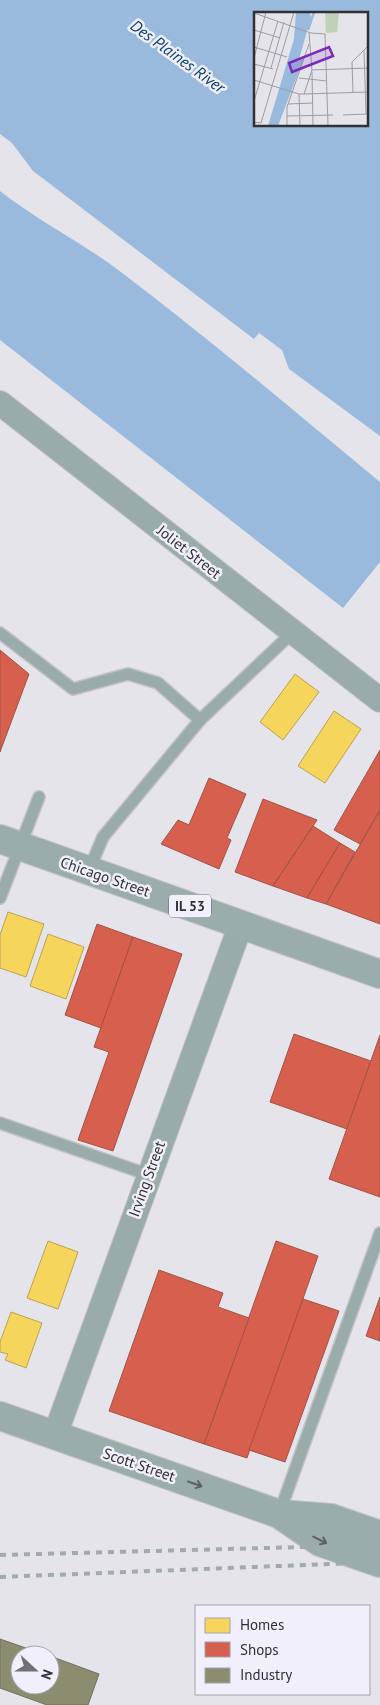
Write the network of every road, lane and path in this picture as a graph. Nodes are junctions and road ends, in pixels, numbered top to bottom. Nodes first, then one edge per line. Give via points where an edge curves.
1 (0, 403) edge
2 (0, 633) edge
3 (292, 633) junction
4 (380, 700) edge
5 (200, 720) junction
6 (39, 797) dead end
7 (9, 842) edge
8 (88, 872) junction
9 (0, 898) edge
10 (241, 924) junction
11 (380, 974) edge
12 (0, 1123) edge
13 (149, 1175) junction
14 (380, 1233) edge
15 (0, 1416) edge
16 (55, 1435) junction
17 (279, 1514) junction
18 (380, 1535) edge
19 (380, 1563) edge

1 - 3 street, Joliet Street
2 - 5 lane via 73,688 128,674 158,683
3 - 4 street, Joliet Street
3 - 5 lane
5 - 8 lane via 103,837
6 - 7 lane
7 - 8 main road, Chicago Street / IL 53
7 - 9 lane
8 - 10 main road, Chicago Street / IL 53
10 - 11 main road, Chicago Street / IL 53
10 - 13 street, Irving Street
12 - 13 lane
13 - 16 street, Irving Street
14 - 17 lane
15 - 16 main road, Scott Street
16 -> 17 main road, Scott Street
17 - 18 main road, Scott Street via 331,1518
17 -> 19 main road, Scott Street via 320,1542

